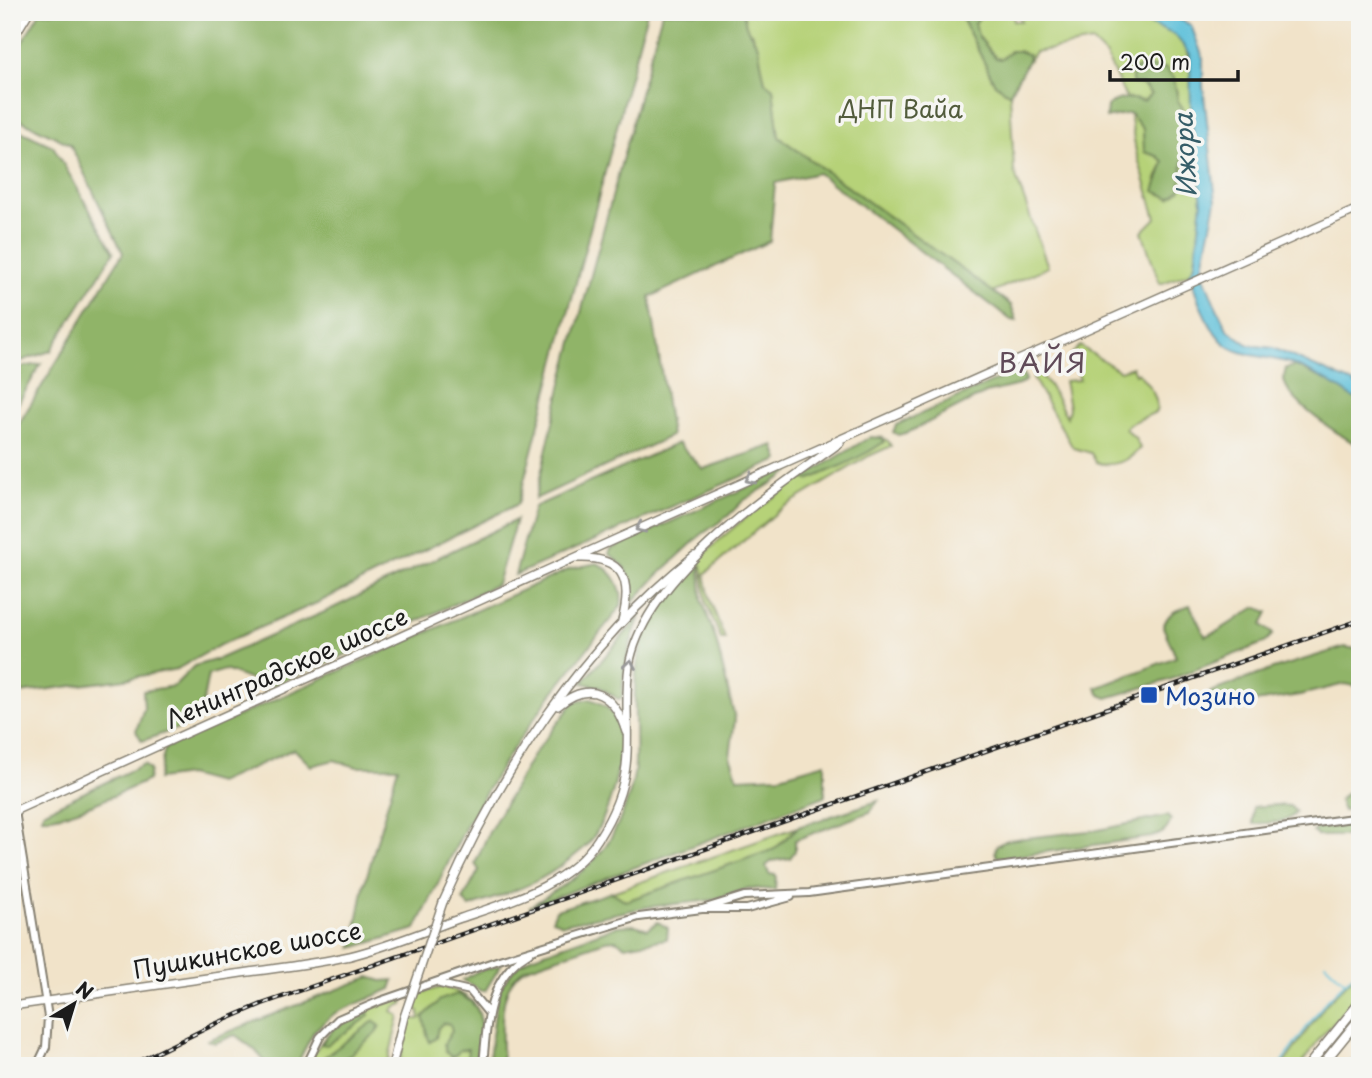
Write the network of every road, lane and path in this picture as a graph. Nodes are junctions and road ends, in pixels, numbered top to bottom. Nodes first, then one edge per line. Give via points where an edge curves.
1 (29, 12) edge
2 (12, 40) edge
3 (1360, 208) edge
4 (852, 435) junction
5 (705, 546) junction
6 (576, 558) junction
7 (621, 624) junction
8 (550, 713) junction
9 (626, 732) junction
10 (14, 811) edge
11 (1360, 817) edge
12 (803, 894) junction
13 (754, 895) junction
14 (734, 899) junction
15 (757, 906) junction
16 (702, 909) junction
17 (734, 910) junction
18 (539, 947) junction
19 (433, 983) junction
20 (46, 1001) junction
21 (1360, 1002) edge
22 (12, 1006) edge
23 (489, 1014) junction
24 (1360, 1018) edge
25 (37, 1066) edge
26 (306, 1066) edge
27 (392, 1066) edge
28 (483, 1066) edge
29 (1308, 1066) edge
30 (1321, 1066) edge

1 - 2 main road
3 - 4 main road
4 - 5 main road via 782,483
4 -> 6 main road, Ленинградское шоссе
5 - 7 main road
9 -> 5 main road, Пушкинское шоссе via 629,666 639,631 659,599
6 - 7 main road via 605,559 622,574 628,596
6 - 10 main road, Ленинградское шоссе
7 - 8 main road
8 - 9 main road via 573,695 599,694 614,704
8 - 27 main road, bridge via 507,775 443,902
9 - 20 main road, Пушкинское шоссе via 622,789 596,842 570,870 522,898 351,955
10 - 20 street
11 - 12 street
12 - 13 street
12 - 15 street
13 - 14 street
13 - 15 street
14 - 16 street
14 - 17 street via 730,905
15 - 17 street
16 - 17 street
16 - 18 street via 632,918
18 - 19 street
18 - 23 street via 500,980
19 - 23 street via 470,991
19 - 26 street via 338,1019 320,1037
20 - 22 main road, Пушкинское шоссе
20 - 25 street via 46,1047
21 - 29 highway
23 - 28 street
24 - 30 highway

